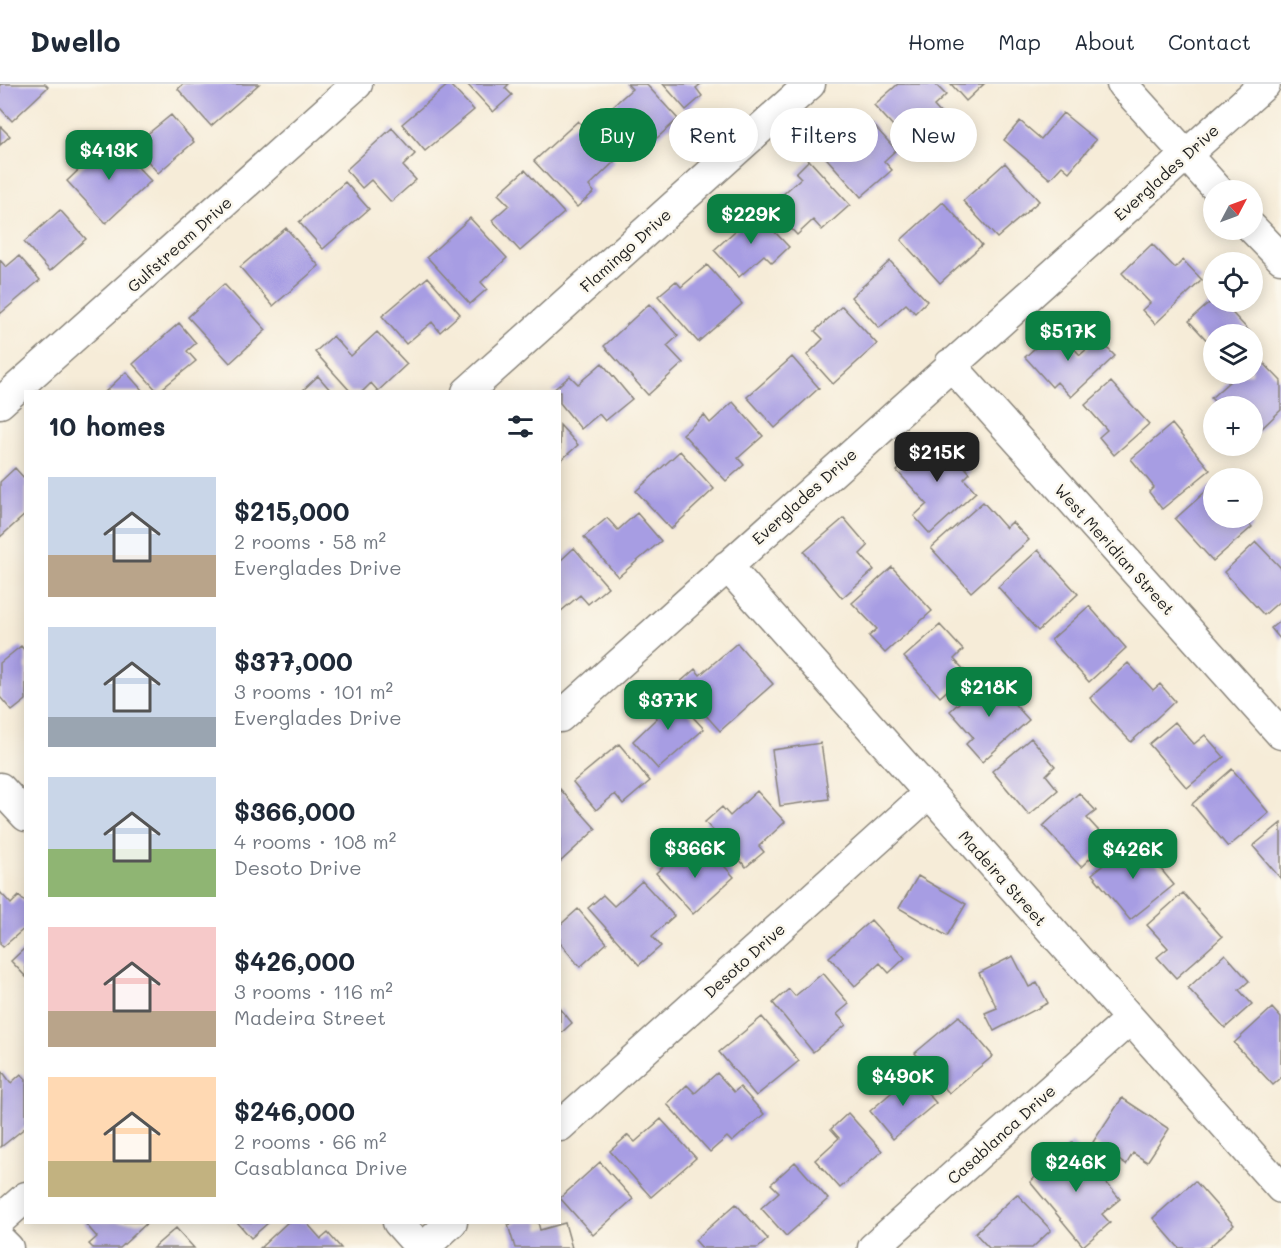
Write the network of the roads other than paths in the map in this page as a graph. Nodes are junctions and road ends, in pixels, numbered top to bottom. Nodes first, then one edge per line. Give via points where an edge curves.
1 (357, 84) edge
2 (810, 84) edge
3 (1122, 84) edge
4 (1265, 84) edge
5 (1185, 155) junction
6 (1209, 180) edge
7 (1263, 239) edge
8 (1281, 258) edge
9 (950, 364) junction
10 (469, 390) edge
11 (0, 404) edge
12 (727, 566) junction
13 (561, 716) edge
14 (1281, 734) edge
15 (928, 794) junction
16 (1130, 1019) junction
17 (561, 1125) edge
18 (1281, 1188) edge
19 (24, 1199) edge
20 (0, 1220) edge
21 (400, 1224) edge
22 (450, 1224) edge
23 (0, 1240) edge
24 (8, 1248) edge
25 (422, 1248) edge
26 (873, 1248) edge

1 - 11 street, Gulfstream Drive
2 - 10 street, Flamingo Drive
3 - 5 street
4 - 5 street, Everglades Drive
5 - 6 street
5 - 9 street, Everglades Drive
7 - 8 street
9 - 12 street, Everglades Drive
9 - 14 street, West Meridian Street
12 - 13 street, Everglades Drive
12 - 15 street, Madeira Street
15 - 16 street, Madeira Street
15 - 17 street, Desoto Drive
16 - 18 street, Madeira Street
16 - 26 street, Casablanca Drive
19 - 20 street
21 - 25 street
22 - 25 street
23 - 24 street

